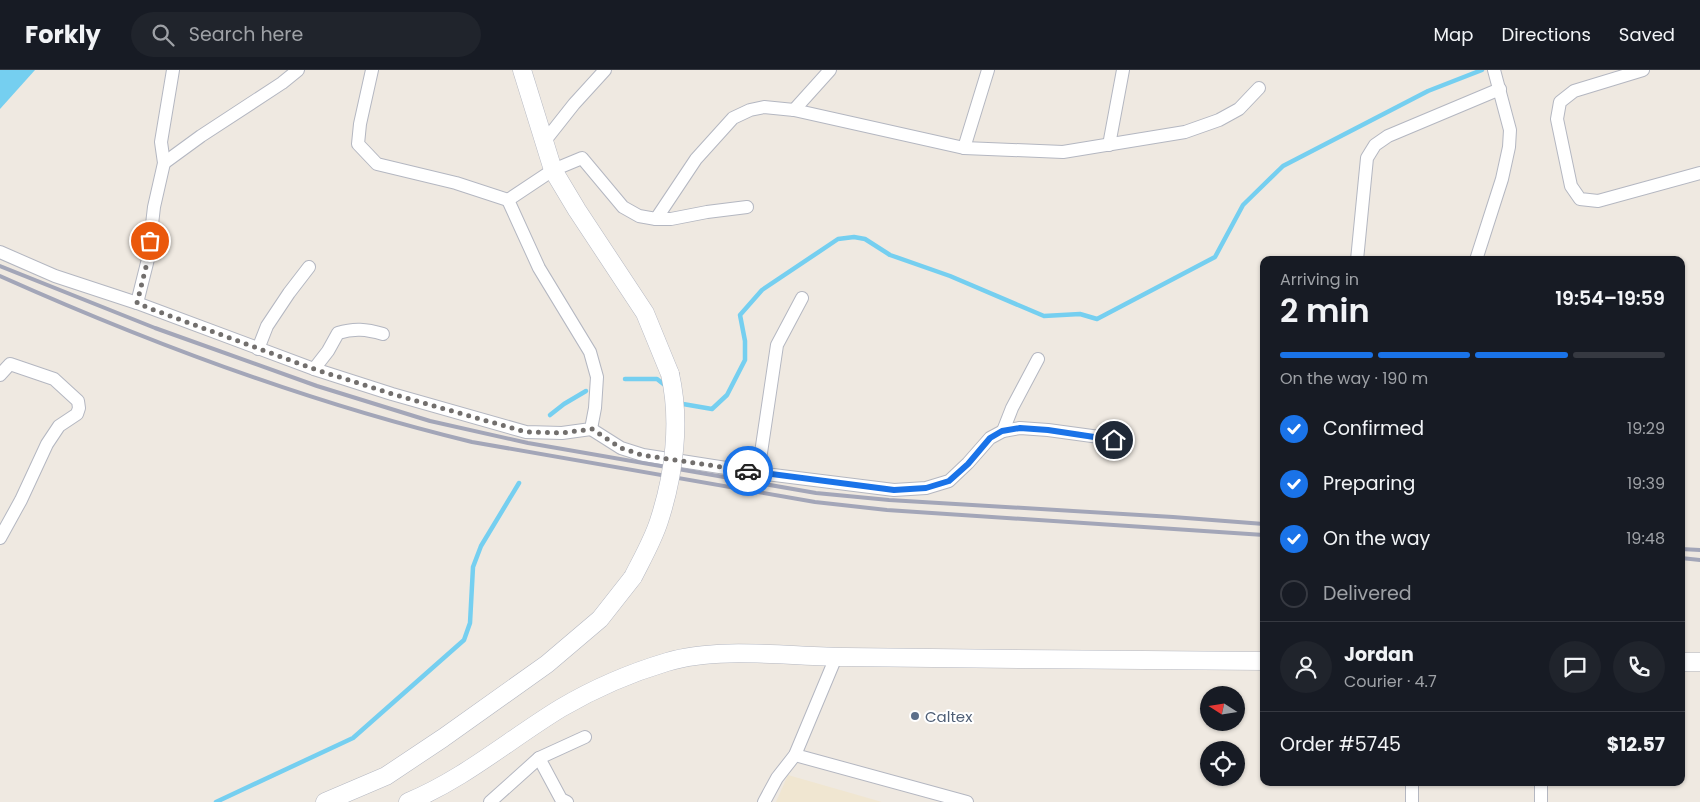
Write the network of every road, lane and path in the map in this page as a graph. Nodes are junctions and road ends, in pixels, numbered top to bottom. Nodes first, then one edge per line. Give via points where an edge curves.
1 (172, 70) edge
2 (298, 70) edge
3 (372, 70) edge
4 (522, 70) edge
5 (605, 70) edge
6 (830, 70) edge
7 (988, 70) edge
8 (1123, 70) edge
9 (1643, 70) edge
10 (1495, 72) edge
11 (1259, 88) dead end
12 (1500, 89) junction
13 (794, 110) junction
14 (544, 142) junction
15 (1108, 145) junction
16 (964, 148) junction
17 (164, 163) junction
18 (553, 170) junction
19 (1700, 173) edge
20 (508, 200) junction
21 (748, 207) dead end
22 (656, 219) junction
23 (0, 252) edge
24 (1357, 256) edge
25 (1477, 256) edge
26 (310, 268) dead end
27 (802, 298) dead end
28 (137, 303) junction
29 (383, 334) dead end
30 (258, 349) junction
31 (1038, 359) dead end
32 (314, 369) junction
33 (0, 375) edge
34 (592, 429) junction
35 (1002, 431) junction
36 (1114, 440) dead end
37 (758, 473) junction
38 (0, 538) edge
39 (836, 657) junction
40 (1260, 662) edge
41 (1685, 662) edge
42 (1700, 662) edge
43 (586, 737) dead end
44 (795, 755) junction
45 (539, 758) junction
46 (1412, 786) edge
47 (1541, 786) edge
48 (426, 797) edge
49 (325, 802) edge
50 (408, 802) edge
51 (490, 802) edge
52 (567, 802) edge
53 (764, 802) edge
54 (967, 802) edge
55 (1412, 802) edge
56 (1541, 802) edge

1 - 17 street via 161,142
2 - 17 street
3 - 20 street via 358,144 366,154 377,164 456,183
4 - 14 street
5 - 14 street
6 - 13 street
7 - 16 street
8 - 15 street
9 - 19 street via 1574,91 1560,102 1557,120 1572,186 1580,199 1598,201
10 - 12 street
11 - 15 street via 1239,109 1219,120 1185,132
12 - 24 street via 1388,136 1375,145 1367,158
12 - 25 street via 1510,130 1509,147
13 - 16 street
13 - 22 street via 764,107 733,118 696,159
14 - 18 street
15 - 16 street via 1064,152
17 - 28 street
18 - 20 street
18 - 22 street via 582,158 623,207 639,216
18 - 49 street, bridge via 645,313 670,374 676,428 671,474 659,523 633,577 600,619 547,664 386,776
20 - 34 street via 539,268 590,352 597,377
21 - 22 street
23 - 28 street via 56,276
26 - 30 street via 289,292 267,326
27 - 37 street via 777,345
28 - 30 street
29 - 32 street via 366,329 338,333
30 - 32 street
31 - 35 street
32 - 34 street via 526,432 562,433
33 - 38 street via 10,364 54,379 78,401 80,408 77,414 59,426 46,444
34 - 37 street via 621,448 642,455
35 - 36 street via 1020,428 1048,430
35 - 37 street via 990,438 949,481 926,488 894,490
39 - 40 street
39 - 44 street
39 - 48 street via 709,654 662,663 599,686
41 - 42 street
43 - 45 street
44 - 53 street
44 - 54 street
45 - 51 street
45 - 52 street via 561,799
46 - 55 street
47 - 56 street
48 - 50 street

